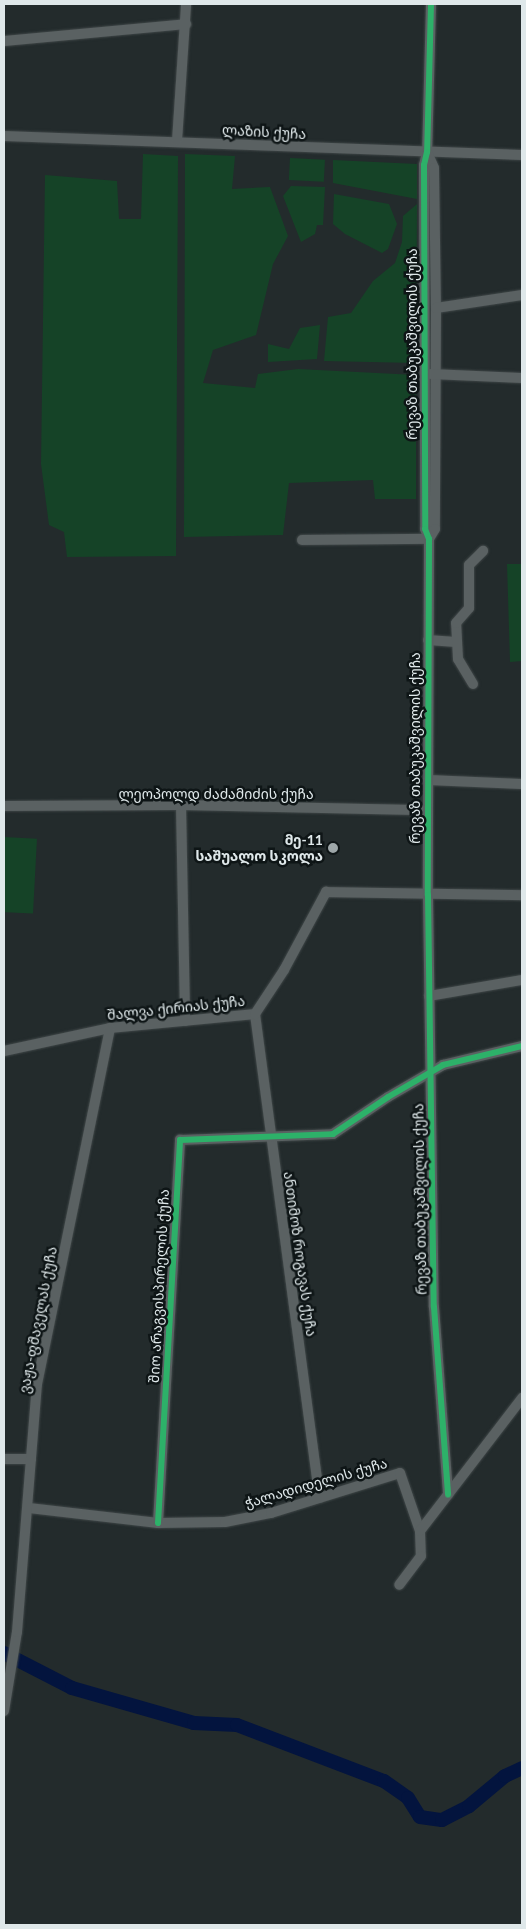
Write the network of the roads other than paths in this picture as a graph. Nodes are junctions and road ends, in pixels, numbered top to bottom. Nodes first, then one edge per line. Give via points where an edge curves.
1 (186, 4) edge
2 (431, 4) edge
3 (186, 24) junction
4 (4, 41) edge
5 (4, 136) edge
6 (177, 141) junction
7 (428, 152) junction
8 (522, 155) edge
9 (522, 295) edge
10 (436, 308) junction
11 (424, 374) junction
12 (435, 374) junction
13 (522, 378) edge
14 (429, 539) junction
15 (302, 540) dead end
16 (483, 552) dead end
17 (428, 640) junction
18 (456, 642) junction
19 (473, 684) dead end
20 (428, 780) junction
21 (522, 784) edge
22 (4, 806) edge
23 (181, 806) junction
24 (428, 810) junction
25 (428, 895) junction
26 (522, 895) edge
27 (522, 980) edge
28 (429, 996) junction
29 (255, 1014) junction
30 (185, 1021) junction
31 (110, 1028) junction
32 (522, 1046) edge
33 (4, 1051) edge
34 (430, 1072) junction
35 (270, 1138) junction
36 (522, 1398) edge
37 (4, 1459) edge
38 (31, 1459) junction
39 (448, 1494) junction
40 (320, 1498) junction
41 (29, 1508) junction
42 (158, 1523) junction
43 (420, 1531) junction
44 (399, 1585) dead end
45 (4, 1711) edge

1 - 3 street
2 - 7 street, რევაზ თაბუკაშვილის ქუჩა
3 - 4 street
3 - 6 street
5 - 6 street, ლაზის ქუჩა
6 - 7 street, ლაზის ქუჩა
7 - 8 street, ლაზის ქუჩა
7 - 10 street, რევაზ თაბუკაშვილის ქუჩა via 434,168
7 - 11 street, რევაზ თაბუკაშვილის ქუჩა via 424,165
9 - 10 street
10 - 12 street, რევაზ თაბუკაშვილის ქუჩა
11 - 12 street
11 - 14 street, რევაზ თაბუკაშვილის ქუჩა via 425,529
12 - 13 street
12 - 14 street, რევაზ თაბუკაშვილის ქუჩა via 435,530
14 - 15 street
14 - 17 street, რევაზ თაბუკაშვილის ქუჩა
16 - 18 street via 469,565 469,608 456,623
17 - 18 street
17 - 20 street, რევაზ თაბუკაშვილის ქუჩა
18 - 19 street via 458,659
20 - 21 street
20 - 24 street, რევაზ თაბუკაშვილის ქუჩა
22 - 23 street, ლეოპოლდ ძაძამიძის ქუჩა
23 - 24 street, ლეოპოლდ ძაძამიძის ქუჩა
23 - 30 street
24 - 25 street, რევაზ თაბუკაშვილის ქუჩა
25 - 26 street, შალვა ქირიას ქუჩა
25 - 28 street, რევაზ თაბუკაშვილის ქუჩა
25 - 29 street, შალვა ქირიას ქუჩა via 326,892 284,970
27 - 28 street
28 - 34 street, რევაზ თაბუკაშვილის ქუჩა
29 - 30 street, შალვა ქირიას ქუჩა
29 - 35 street, ანთიმოზ როგავას ქუჩა
30 - 31 street, შალვა ქირიას ქუჩა
31 - 33 street, შალვა ქირიას ქუჩა
31 - 38 street, ვაჟა-ფშაველას ქუჩა via 37,1384
32 - 34 street
34 - 35 street via 333,1134
34 - 39 street, რევაზ თაბუკაშვილის ქუჩა via 434,1307
35 - 40 street, ანთიმოზ როგავას ქუჩა
35 - 42 street, შიო არაგვისპირელის ქუჩა via 180,1140
36 - 39 street
37 - 38 street
38 - 41 street, ვაჟა-ფშაველას ქუჩა
39 - 43 street
40 - 42 street, ჭალადიდელის ქუჩა via 225,1522
40 - 43 street, ჭალადიდელის ქუჩა via 400,1473
41 - 42 street, ჭალადიდელის ქუჩა
41 - 45 street, ვაჟა-ფშაველას ქუჩა via 17,1632
43 - 44 street via 421,1556

